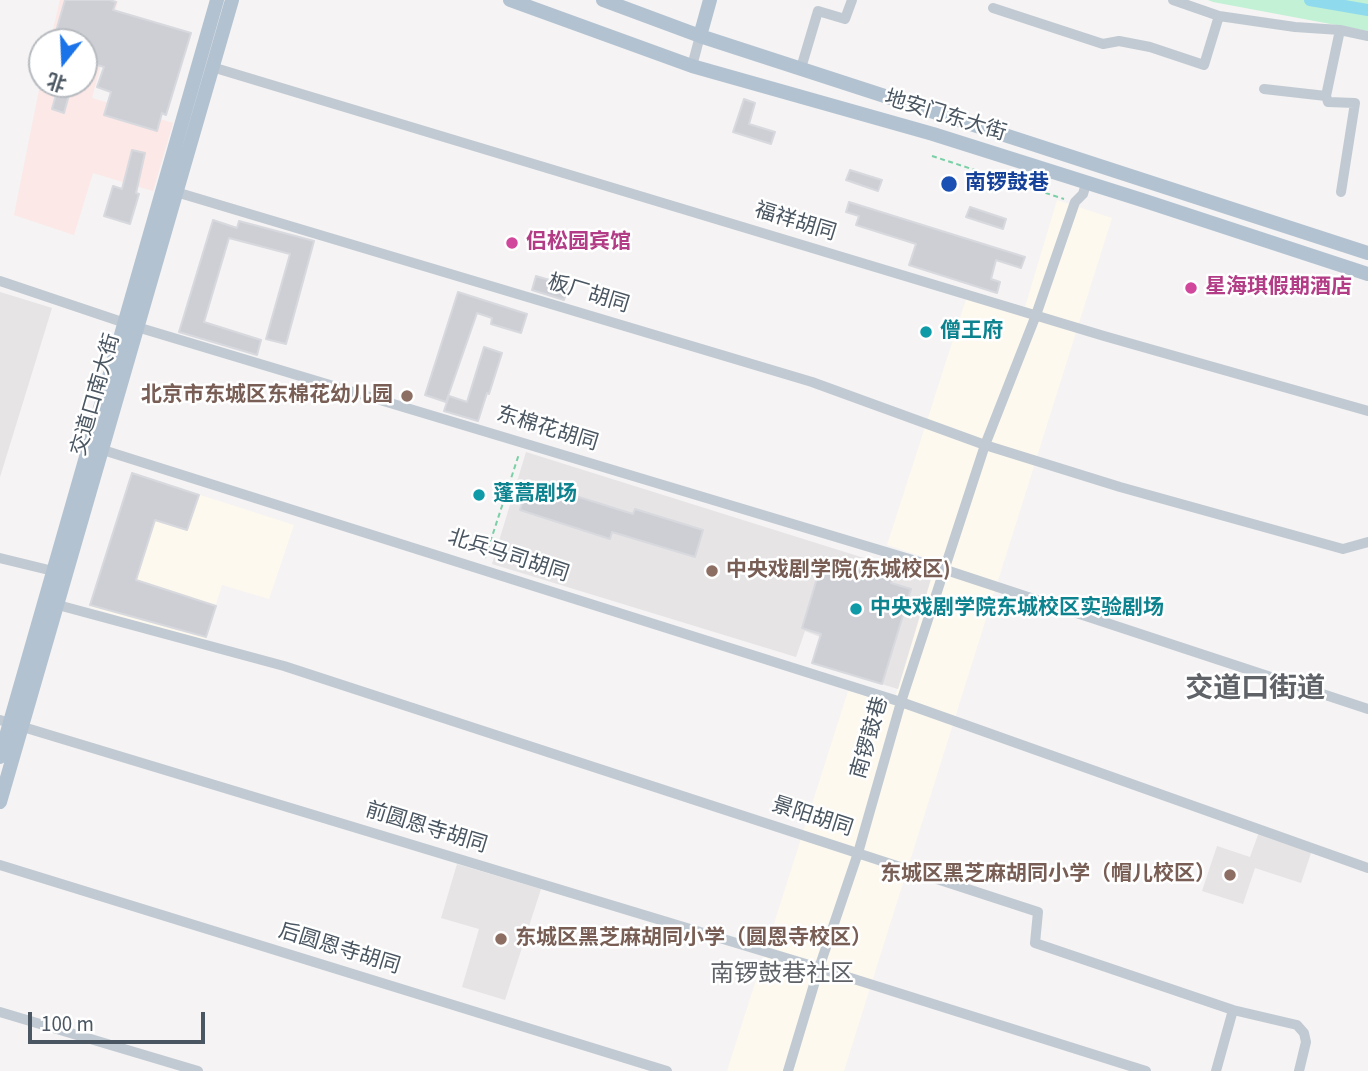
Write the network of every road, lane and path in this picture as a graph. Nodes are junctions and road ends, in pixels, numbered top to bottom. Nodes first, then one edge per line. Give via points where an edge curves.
1 (217, 0) edge
2 (232, 0) edge
3 (510, 0) edge
4 (603, 0) edge
5 (710, 0) edge
6 (852, 0) edge
7 (1173, 0) edge
8 (621, 3) edge
9 (993, 8) dead end
10 (1219, 16) junction
11 (1340, 30) junction
12 (700, 36) junction
13 (1368, 36) edge
14 (692, 66) junction
15 (212, 67) junction
16 (801, 68) junction
17 (1264, 89) dead end
18 (1326, 96) junction
19 (932, 156) dead end
20 (1086, 184) junction
21 (176, 192) junction
22 (1341, 192) dead end
23 (1075, 202) junction
24 (1368, 253) edge
25 (1368, 274) edge
26 (0, 281) edge
27 (1035, 315) junction
28 (132, 324) junction
29 (1368, 411) edge
30 (522, 443) junction
31 (985, 446) junction
32 (103, 450) junction
33 (1368, 542) edge
34 (0, 558) edge
35 (482, 569) junction
36 (946, 570) junction
37 (53, 571) junction
38 (58, 605) junction
39 (901, 702) junction
40 (1368, 709) edge
41 (10, 724) edge
42 (0, 757) edge
43 (0, 802) edge
44 (858, 853) junction
45 (0, 865) edge
46 (1368, 868) edge
47 (819, 968) junction
48 (1233, 1010) junction
49 (0, 1012) edge
50 (198, 1071) edge
51 (667, 1071) edge
52 (788, 1071) edge
53 (1146, 1071) edge
54 (1216, 1071) edge
55 (1301, 1071) edge

1 - 28 main road, 交道口南大街
2 - 15 main road, 交道口南大街
3 - 14 main road, 地安门东大街
4 - 8 main road, 地安门东大街
5 - 12 main road
6 - 16 street via 845,19 818,11
7 - 10 street
8 - 12 main road, 地安门东大街
9 - 10 street via 1103,44 1119,41 1150,47 1204,65
10 - 11 street
11 - 13 street
11 - 18 street
12 - 14 street
12 - 16 main road, 地安门东大街
14 - 20 main road, 地安门东大街
15 - 21 main road, 交道口南大街
15 - 27 street, 福祥胡同
16 - 24 main road, 地安门东大街
17 - 18 street
18 - 22 street via 1328,102 1355,103
19 - 23 path
20 - 23 street, 南锣鼓巷
20 - 25 main road, 地安门东大街
21 - 28 main road, 交道口南大街
21 - 31 street, 板厂胡同 via 812,382
23 - 27 street, 南锣鼓巷
26 - 28 street, 东棉花胡同
27 - 29 street, 福祥胡同
27 - 31 street, 南锣鼓巷
28 - 30 street, 东棉花胡同
28 - 32 main road, 交道口南大街
28 - 37 main road, 交道口南大街
30 - 35 path
30 - 36 street, 东棉花胡同
31 - 33 street, 板厂胡同 via 1343,549
31 - 36 street, 南锣鼓巷
32 - 35 street, 北兵马司胡同
32 - 38 main road, 交道口南大街
34 - 37 street
35 - 39 street, 北兵马司胡同
36 - 39 street, 南锣鼓巷
36 - 40 street, 东棉花胡同
37 - 41 main road, 交道口南大街
38 - 41 main road, 交道口南大街
38 - 44 street, 景阳胡同 via 284,666
39 - 44 street, 南锣鼓巷
39 - 46 street, 北兵马司胡同
41 - 42 main road, 交道口南大街
41 - 43 main road, 交道口南大街
41 - 47 street, 前圆恩寺胡同
44 - 47 street, 南锣鼓巷
44 - 48 street, 景阳胡同 via 1038,912 1035,943
45 - 51 street, 后圆恩寺胡同
47 - 52 street, 南锣鼓巷
47 - 53 street, 前圆恩寺胡同
48 - 54 street
48 - 55 street, 景阳胡同 via 1297,1025 1306,1042
49 - 50 street

